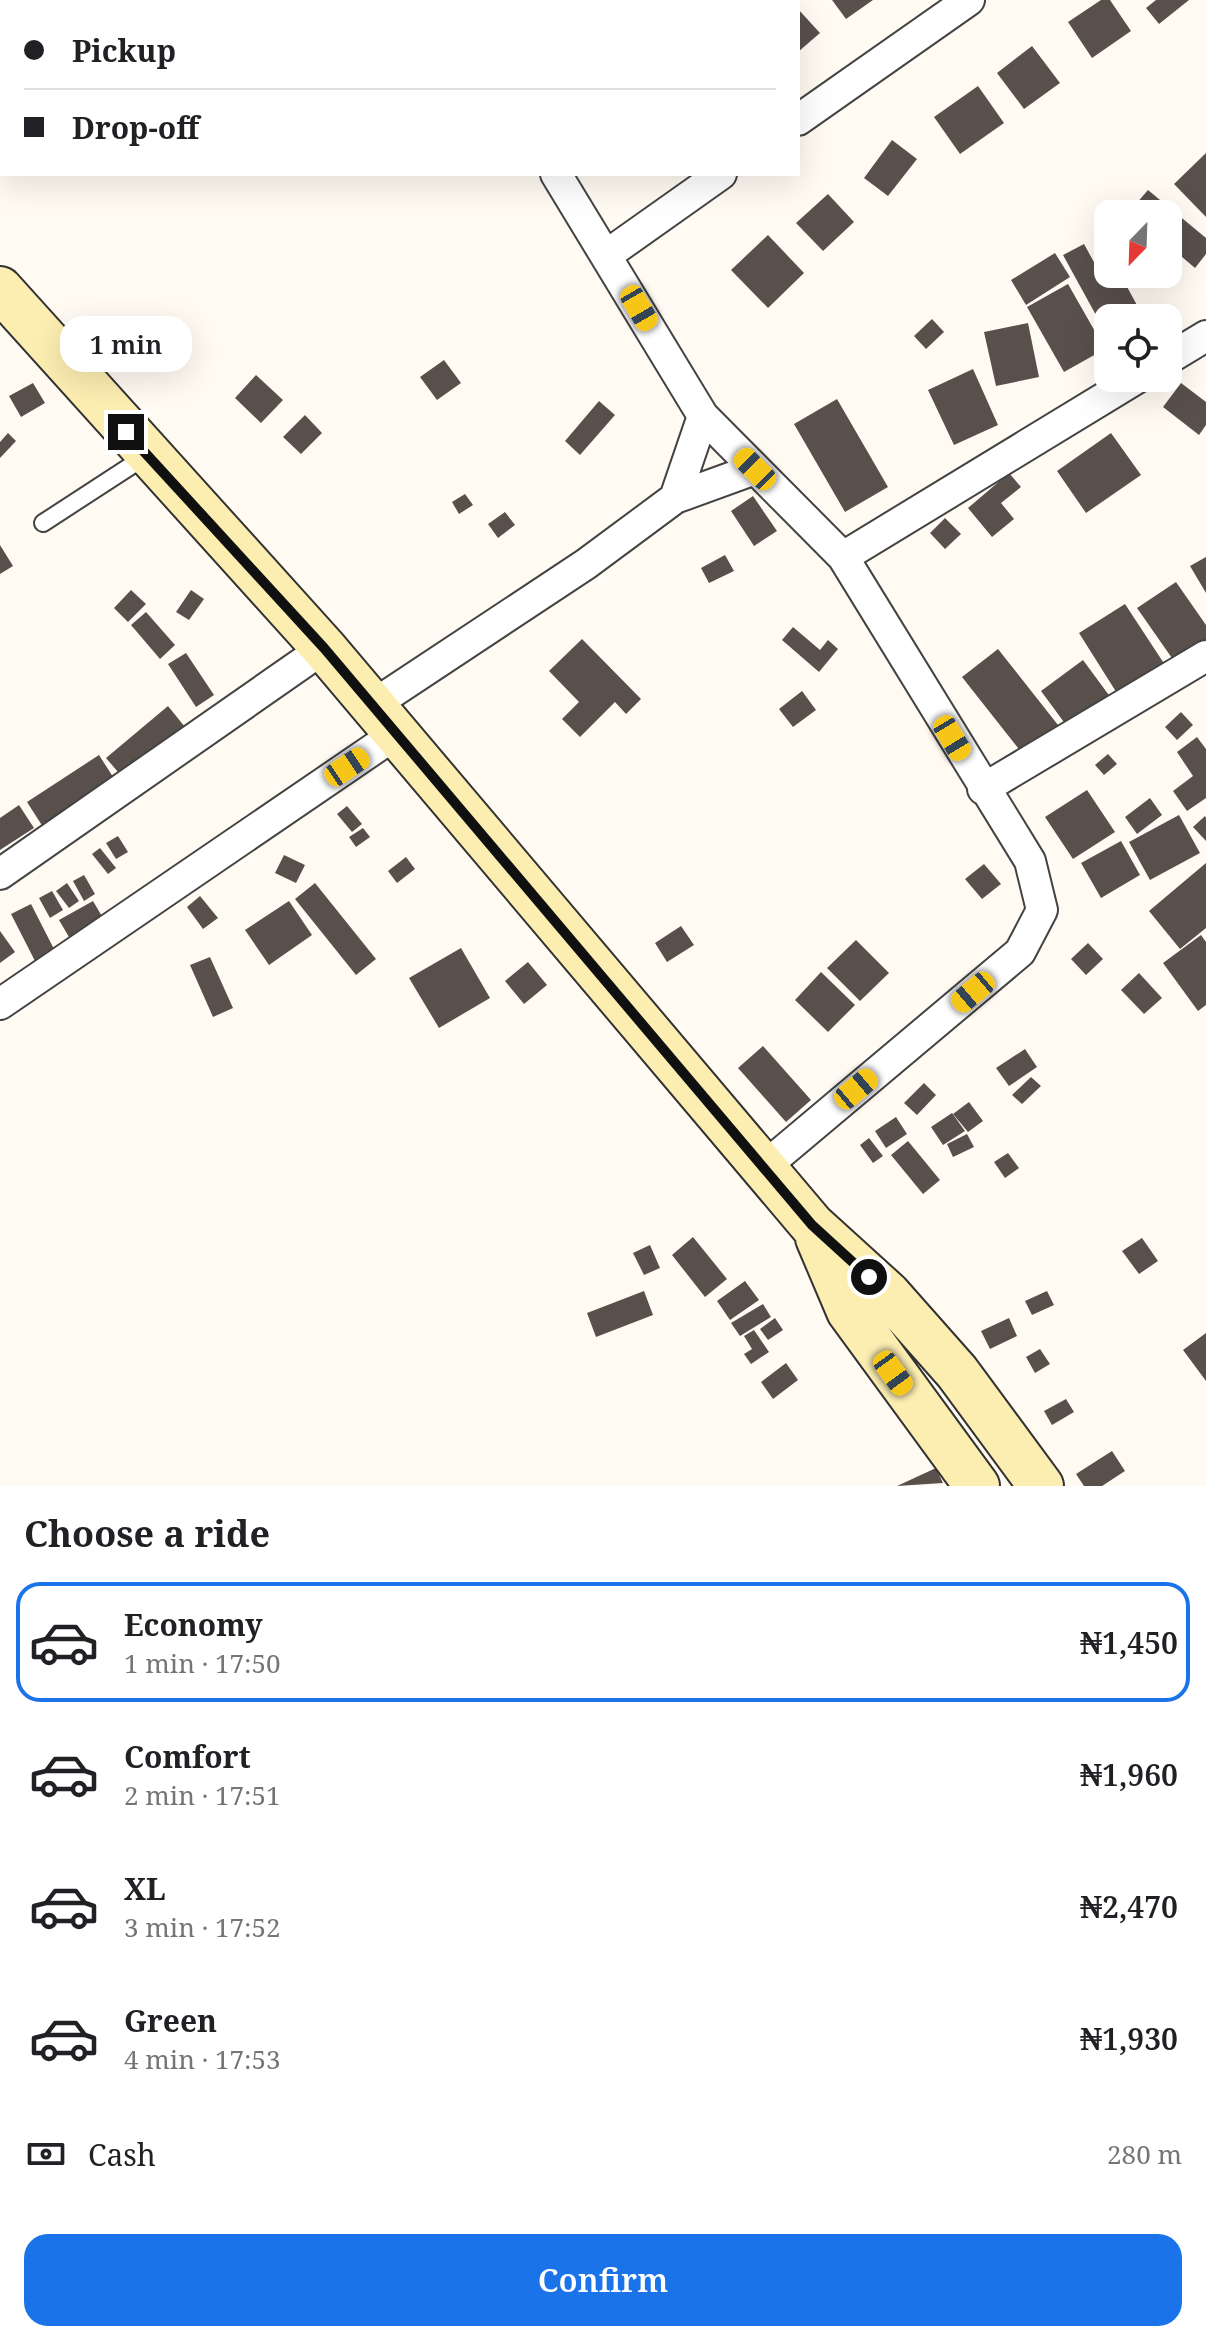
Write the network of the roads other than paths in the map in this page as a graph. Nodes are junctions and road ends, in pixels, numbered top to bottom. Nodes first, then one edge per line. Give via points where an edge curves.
1 (969, 0) edge
2 (800, 119) edge
3 (557, 176) edge
4 (718, 176) edge
5 (608, 254) junction
6 (0, 289) edge
7 (1206, 336) edge
8 (1182, 351) edge
9 (1114, 392) edge
10 (703, 416) junction
11 (148, 455) junction
12 (755, 469) junction
13 (675, 498) junction
14 (43, 523) dead end
15 (843, 557) junction
16 (324, 648) junction
17 (1206, 656) edge
18 (385, 719) junction
19 (983, 789) junction
20 (0, 874) edge
21 (0, 1004) edge
22 (763, 1168) junction
23 (812, 1225) junction
24 (977, 1486) edge
25 (1041, 1486) edge

1 - 2 street
3 - 5 street
4 - 5 street
5 - 10 street
6 - 11 main road
7 - 8 street
9 - 15 street
10 - 12 street
10 - 13 street
11 - 14 lane
11 - 16 main road
12 - 13 street
12 - 15 street
13 - 18 street
15 - 19 street
16 - 18 main road
16 - 20 street
17 - 19 street
18 - 21 street
18 - 22 main road
19 - 22 street via 1030,861 1042,910 1020,952
22 - 23 main road
23 - 24 main road via 849,1311
23 - 25 main road via 888,1294 947,1361

